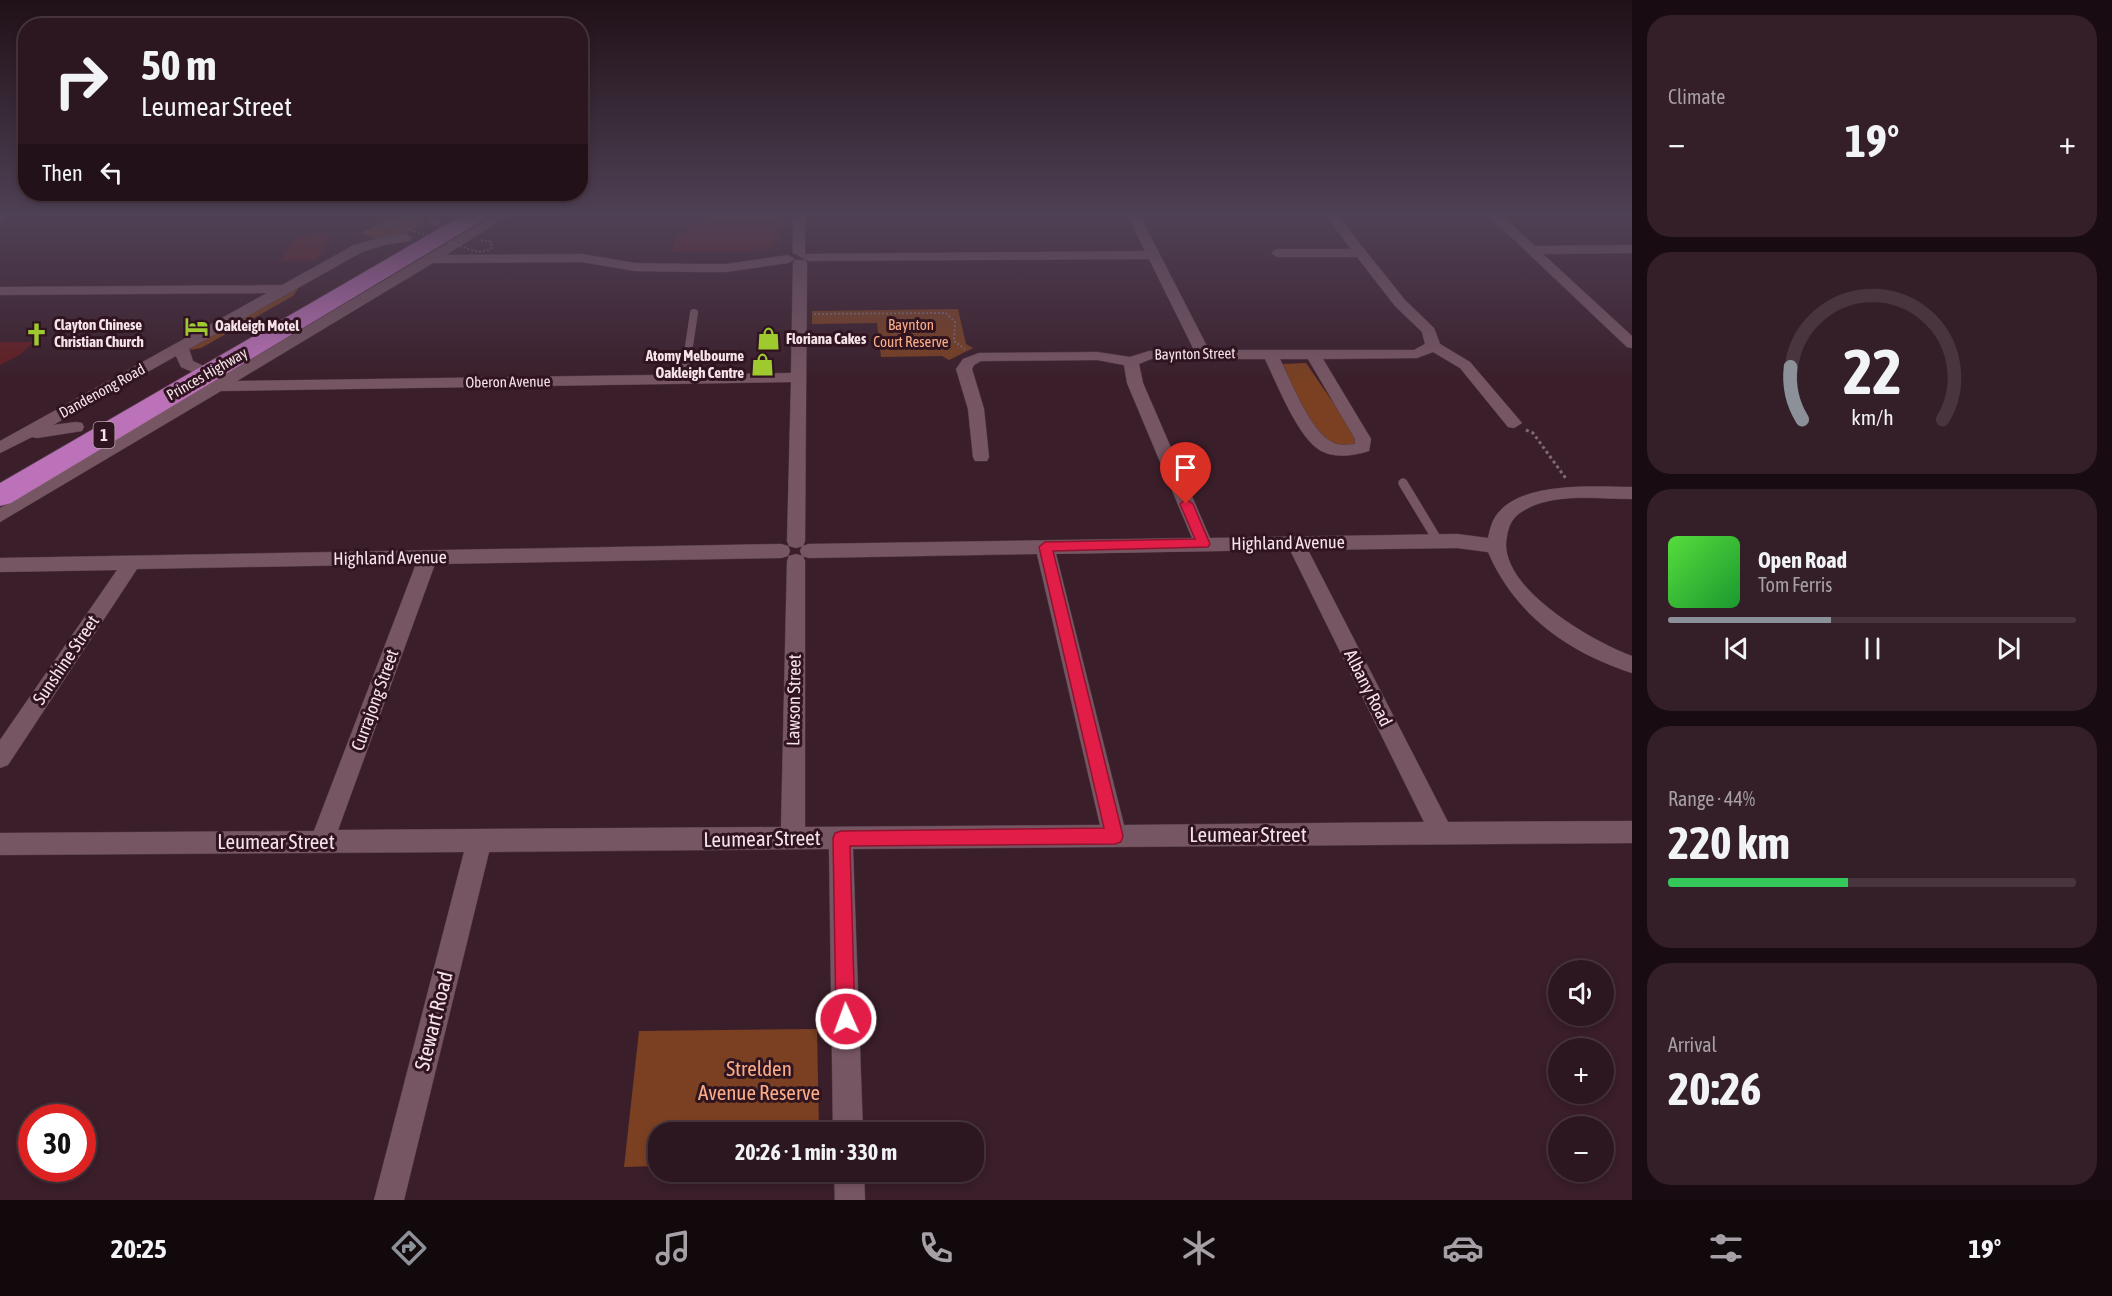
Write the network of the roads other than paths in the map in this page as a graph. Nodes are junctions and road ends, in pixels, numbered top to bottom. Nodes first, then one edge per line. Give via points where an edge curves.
1 (318, 272) edge
2 (330, 272) edge
3 (374, 272) edge
4 (403, 272) edge
5 (799, 272) edge
6 (1162, 272) edge
7 (1376, 272) edge
8 (1555, 272) edge
9 (0, 291) edge
10 (291, 295) junction
11 (694, 313) dead end
12 (1632, 344) edge
13 (1433, 346) junction
14 (1312, 353) junction
15 (1203, 354) junction
16 (1270, 354) junction
17 (1131, 362) junction
18 (199, 368) junction
19 (797, 377) junction
20 (684, 379) junction
21 (1514, 423) road end
22 (76, 427) junction
23 (23, 435) junction
24 (0, 448) edge
25 (981, 456) dead end
26 (0, 471) edge
27 (1403, 483) dead end
28 (1632, 494) edge
29 (0, 496) edge
30 (0, 516) edge
31 (1438, 541) junction
32 (1295, 542) junction
33 (1203, 544) junction
34 (1495, 546) junction
35 (1045, 547) junction
36 (795, 551) junction
37 (428, 557) junction
38 (132, 562) junction
39 (0, 565) edge
40 (1632, 665) edge
41 (0, 758) edge
42 (1632, 832) edge
43 (1441, 834) junction
44 (1115, 836) junction
45 (841, 838) junction
46 (793, 839) junction
47 (322, 842) junction
48 (479, 842) junction
49 (0, 844) edge
50 (848, 1122) edge
51 (849, 1182) edge
52 (389, 1200) edge
53 (850, 1200) edge

1 - 10 street
2 - 10 highway, Princes Highway / 1
3 - 18 highway, Princes Highway / 1
4 - 18 street, Dandenong Road
5 - 19 street, Lawson Street
6 - 15 street
7 - 13 street via 1400,303 1429,331
8 - 12 street
9 - 10 street
10 - 18 highway, Princes Highway / 1
11 - 20 lane
13 - 14 street, Baynton Street via 1417,354
13 - 21 street via 1465,365
14 - 16 street, Baynton Street
14 - 16 street via 1363,439 1363,447 1343,450 1320,442 1289,394
15 - 16 street, Baynton Street
15 - 17 street, Baynton Street via 1149,355
17 - 25 street, Baynton Street via 1097,356 979,357 968,362 964,369 976,409
17 - 33 street via 1135,383
18 - 20 street, Oberon Avenue
18 - 22 highway, Princes Highway / 1
18 - 23 street, Dandenong Road
18 - 29 highway, Princes Highway / 1
18 - 30 street, Dandenong Road
19 - 20 street, Oberon Avenue
19 - 36 street, Lawson Street
22 - 23 street, Dandenong Road
22 - 26 highway, Princes Highway / 1
23 - 24 street, Dandenong Road
27 - 31 lane
28 - 34 street via 1574,494 1525,501 1504,516
31 - 32 street, Highland Avenue
31 - 34 street, Highland Avenue
32 - 33 street, Highland Avenue
32 - 43 street, Albany Road
33 - 35 street, Highland Avenue
34 - 40 street via 1515,587 1539,610 1569,633
35 - 36 street, Highland Avenue
35 - 44 street
36 - 37 street, Highland Avenue
36 - 46 street, Lawson Street
37 - 38 street, Highland Avenue
37 - 47 street, Currajong Street
38 - 39 street, Highland Avenue
38 - 41 street, Sunshine Street
42 - 43 street, Leumear Street
43 - 44 street, Leumear Street
44 - 45 street, Leumear Street
45 - 46 street, Leumear Street
45 - 50 street
46 - 48 street, Leumear Street
47 - 48 street, Leumear Street
47 - 49 street, Leumear Street
48 - 52 street, Stewart Road
51 - 53 street

